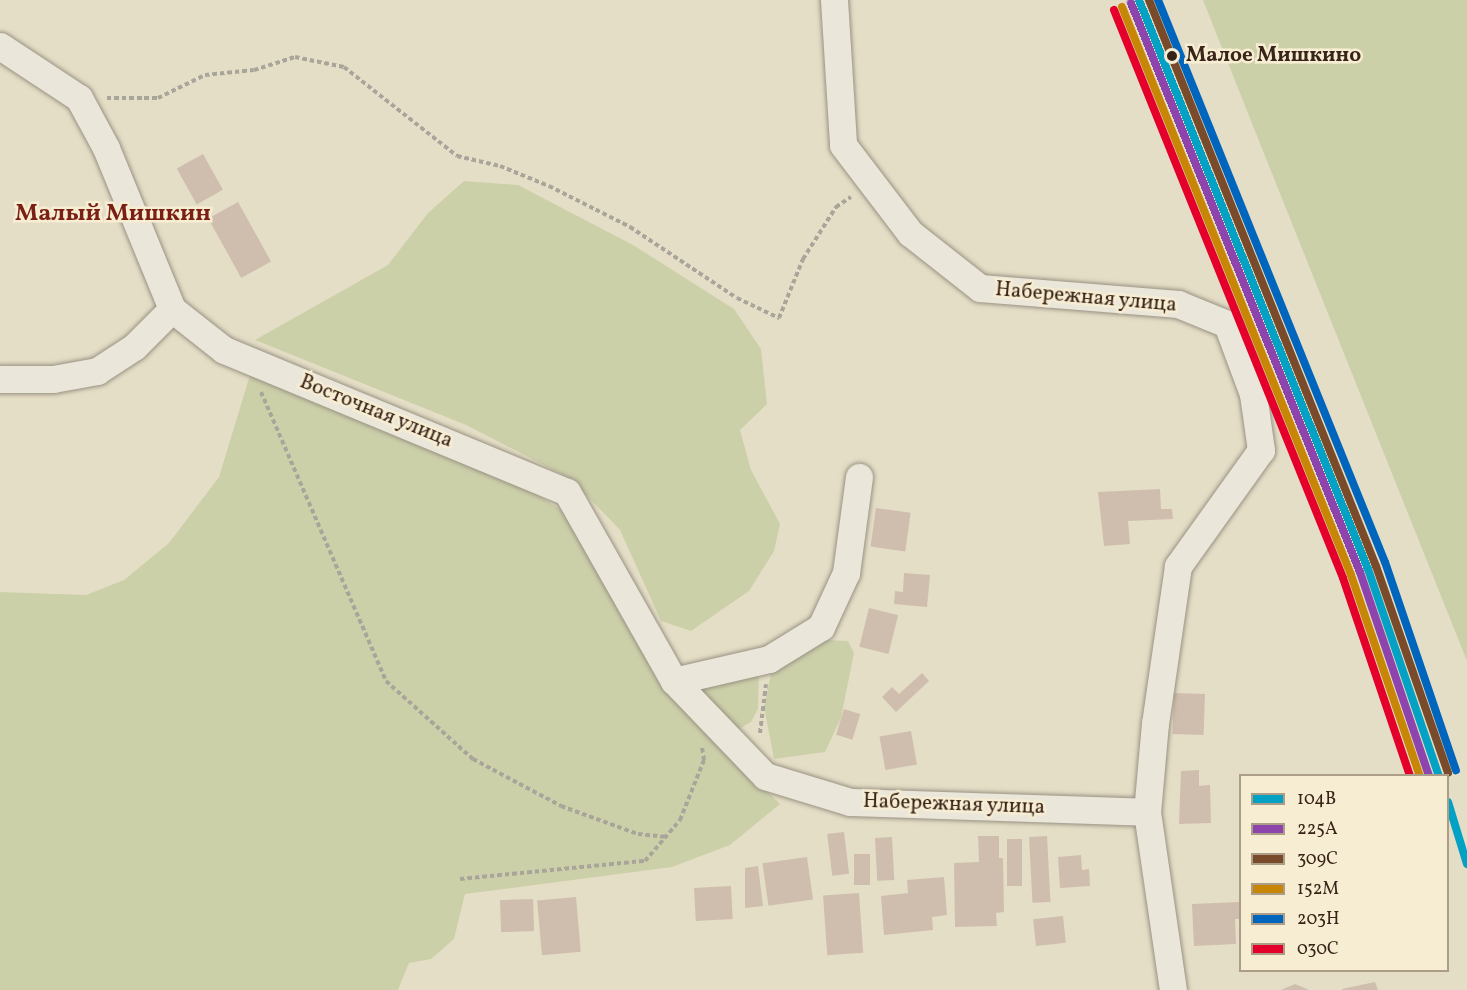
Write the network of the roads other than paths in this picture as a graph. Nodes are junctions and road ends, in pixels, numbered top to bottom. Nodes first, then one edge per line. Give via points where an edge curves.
1 (834, 0) edge
2 (0, 46) edge
3 (171, 309) junction
4 (0, 379) edge
5 (859, 477) dead end
6 (674, 681) junction
7 (761, 771) joint
8 (1147, 812) junction
9 (1173, 990) edge

1 - 8 street, Набережная улица via 843,145 910,233 980,288 1178,303 1227,324 1253,394 1261,450 1178,567 1155,723
2 - 3 street via 79,98 106,148
3 - 4 street via 134,347 97,371 53,379
3 - 6 street, Восточная улица via 224,350 567,492
5 - 6 street via 846,573 821,627 769,659
6 - 7 street, Восточная улица
7 - 8 street, Набережная улица via 850,802
8 - 9 street, Набережная улица

